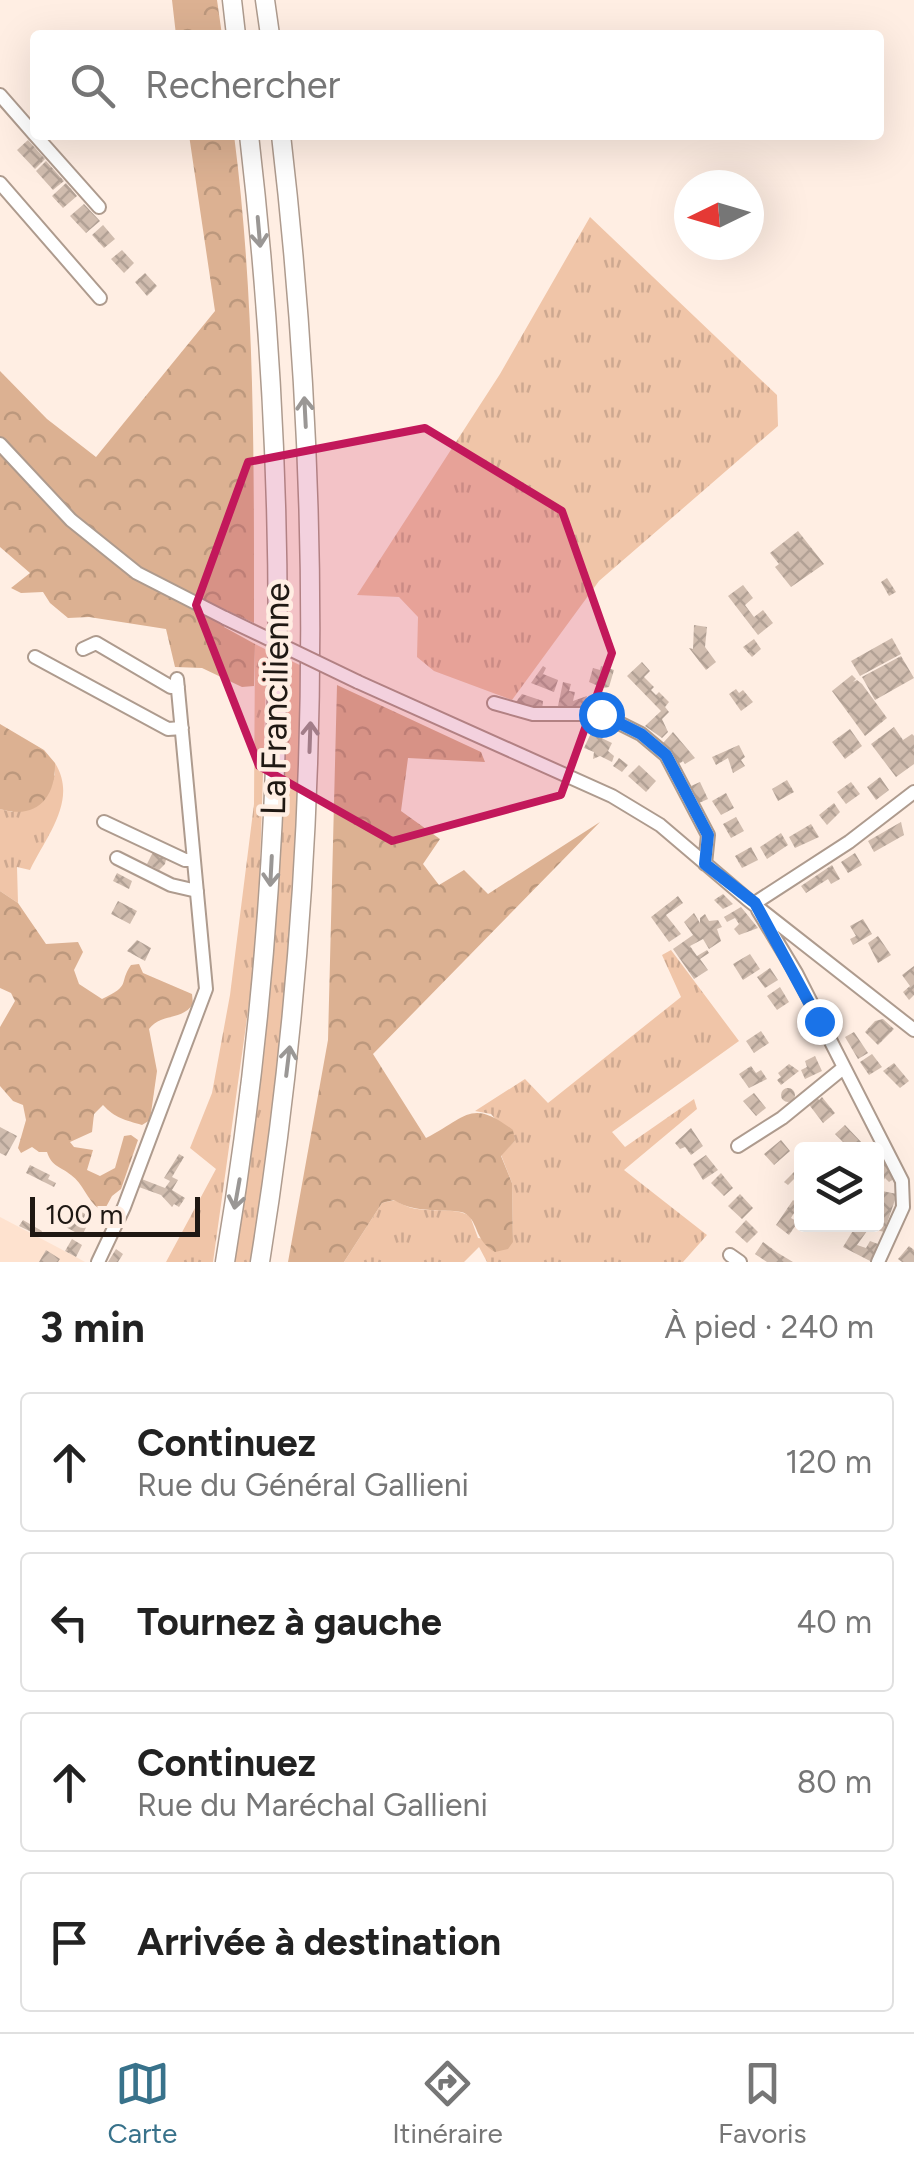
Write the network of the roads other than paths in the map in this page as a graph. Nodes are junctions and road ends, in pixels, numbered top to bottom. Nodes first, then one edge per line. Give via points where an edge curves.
1 (232, 0) edge
2 (265, 0) edge
3 (235, 30) edge
4 (269, 30) edge
5 (0, 96) edge
6 (30, 129) edge
7 (40, 140) edge
8 (249, 140) edge
9 (281, 140) edge
10 (0, 183) edge
11 (100, 207) dead end
12 (100, 298) dead end
13 (0, 444) edge
14 (83, 648) dead end
15 (35, 656) dead end
16 (494, 702) dead end
17 (182, 728) junction
18 (914, 792) edge
19 (104, 822) dead end
20 (117, 858) dead end
21 (194, 860) junction
22 (705, 864) junction
23 (197, 891) junction
24 (755, 903) junction
25 (914, 1030) edge
26 (842, 1068) junction
27 (738, 1146) dead end
28 (909, 1196) edge
29 (98, 1262) edge
30 (225, 1262) edge
31 (260, 1262) edge
32 (878, 1262) edge

1 - 3 highway
2 - 4 highway
5 - 6 street
7 - 11 street
8 -> 30 highway, La Francilienne via 272,398 278,720 269,923
31 -> 9 highway, La Francilienne via 291,1033 310,718 304,394
10 - 12 street
13 - 22 street, bridge via 71,520 137,573 612,796
14 - 17 street via 96,643 171,687 177,683
15 - 17 street via 168,729
16 - 22 street via 533,714 601,714 641,734 666,755 708,835
17 - 21 street
18 - 24 street
19 - 21 street
20 - 23 street
21 - 23 street
22 - 24 street
23 - 29 street via 206,989
24 - 25 street
24 - 26 street
26 - 27 street
26 - 28 street
28 - 32 street

